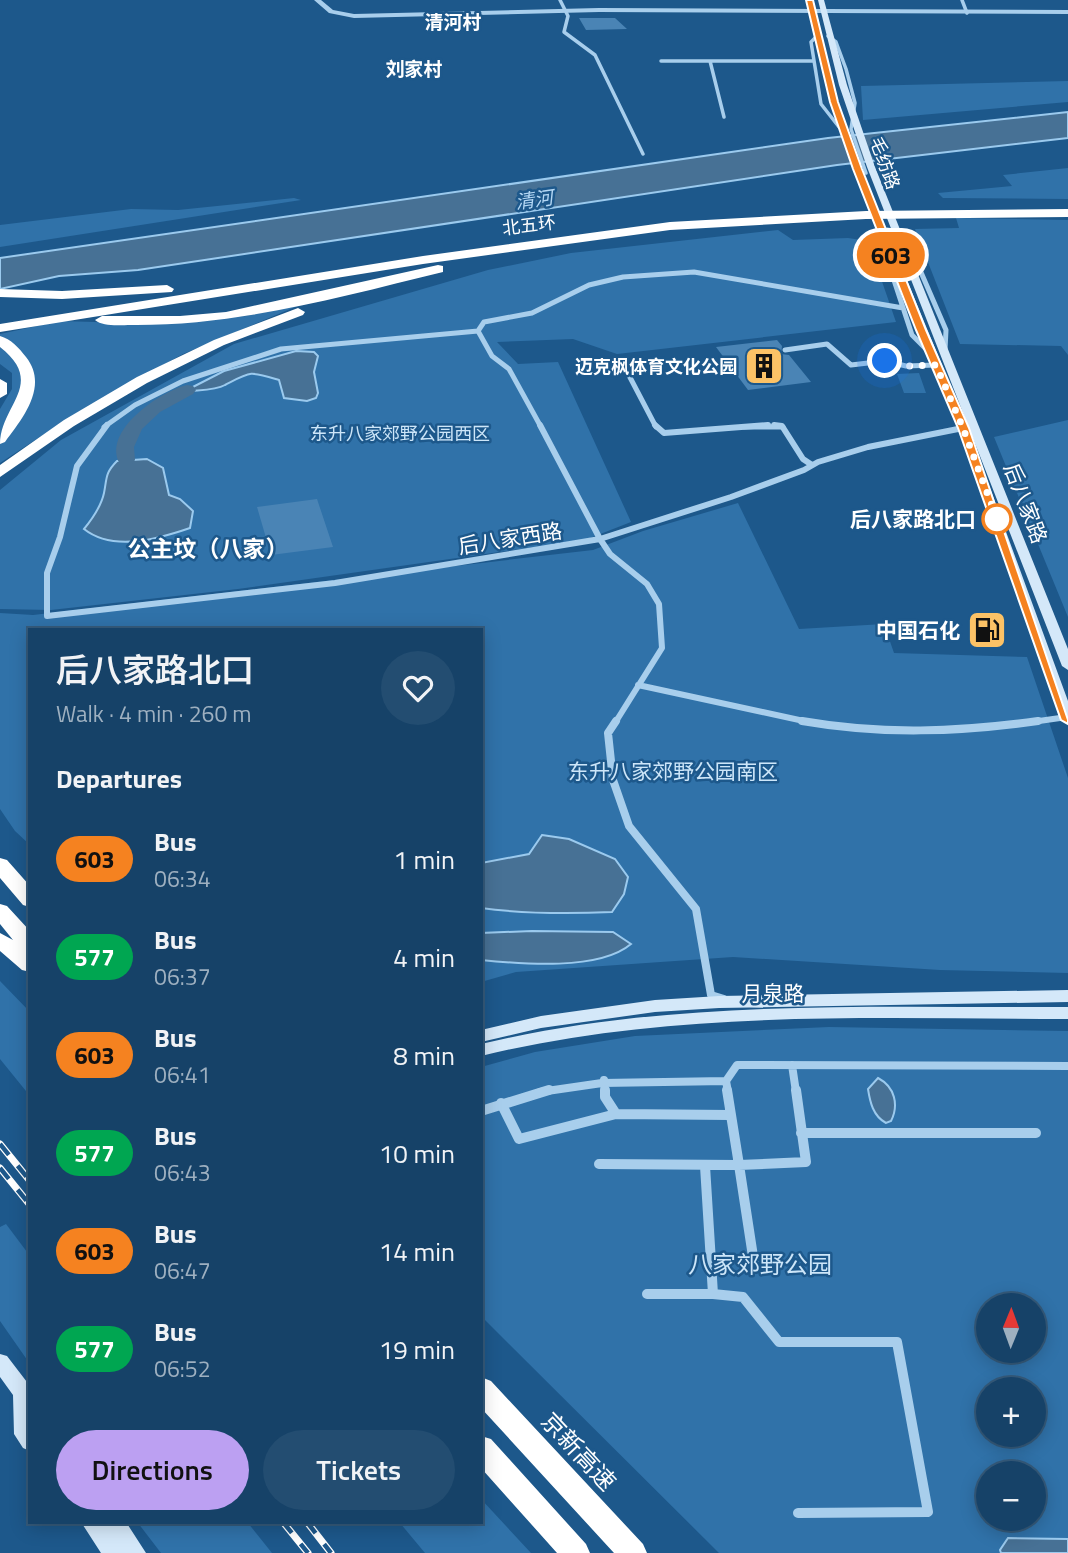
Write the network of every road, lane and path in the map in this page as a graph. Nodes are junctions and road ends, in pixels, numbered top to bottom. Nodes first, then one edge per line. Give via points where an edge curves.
1 (317, 0) edge
2 (560, 0) edge
3 (810, 0) edge
4 (821, 0) edge
5 (962, 0) edge
6 (564, 11) junction
7 (812, 12) junction
8 (823, 12) junction
9 (1068, 12) edge
10 (967, 13) junction
11 (822, 36) junction
12 (661, 61) dead end
13 (710, 61) junction
14 (814, 61) junction
15 (724, 117) dead end
16 (839, 127) dead end
17 (643, 154) dead end
18 (865, 171) dead end
19 (1068, 206) edge
20 (1068, 213) edge
21 (603, 235) junction
22 (193, 288) junction
23 (358, 290) junction
24 (0, 293) edge
25 (903, 308) junction
26 (0, 313) edge
27 (0, 319) edge
28 (0, 328) edge
29 (921, 330) joint
30 (478, 331) junction
31 (936, 331) joint
32 (0, 340) edge
33 (785, 350) dead end
34 (945, 355) junction
35 (934, 360) junction
36 (623, 364) dead end
37 (0, 383) edge
38 (0, 394) edge
39 (963, 428) junction
40 (0, 439) edge
41 (812, 465) junction
42 (0, 472) edge
43 (600, 539) junction
44 (1068, 666) edge
45 (638, 685) junction
46 (1068, 719) edge
47 (0, 865) edge
48 (28, 899) edge
49 (0, 911) edge
50 (0, 940) edge
51 (28, 943) edge
52 (28, 963) edge
53 (1068, 996) edge
54 (736, 1002) junction
55 (1068, 1013) edge
56 (483, 1036) edge
57 (483, 1049) edge
58 (792, 1065) junction
59 (1068, 1066) edge
60 (604, 1080) junction
61 (726, 1081) junction
62 (500, 1103) junction
63 (483, 1110) edge
64 (616, 1114) junction
65 (730, 1115) junction
66 (801, 1133) junction
67 (1036, 1133) dead end
68 (599, 1164) dead end
69 (739, 1165) junction
70 (705, 1166) junction
71 (754, 1263) dead end
72 (648, 1294) dead end
73 (713, 1294) junction
74 (0, 1362) edge
75 (483, 1391) edge
76 (26, 1397) edge
77 (28, 1439) edge
78 (483, 1450) edge
79 (799, 1513) dead end
80 (92, 1524) edge
81 (115, 1524) edge
82 (114, 1553) edge
83 (135, 1553) edge
84 (576, 1553) edge
85 (632, 1553) edge

1 - 6 street via 340,15
2 - 6 street
3 - 7 main road
4 - 8 main road, 毛纺路
5 - 10 street
6 - 7 street
6 - 17 street via 568,16 564,32 594,55
7 - 8 street
7 - 11 main road
8 - 10 street
8 - 11 main road, 毛纺路
9 - 10 street
11 - 14 street via 811,42
11 - 18 street via 836,42 846,69 855,110 852,127
11 - 29 main road, 毛纺路 via 846,136
11 - 31 main road, 毛纺路 via 871,174
12 - 13 street
13 - 14 street
13 - 15 street
14 - 16 street via 821,104
19 - 22 highway, 北五环 via 888,207 660,220
20 - 21 highway, 北五环 via 757,220
21 - 23 highway via 466,262
21 - 28 highway, 北五环
22 - 24 highway via 62,295
22 - 27 highway, 北五环
23 - 26 highway via 210,317 116,321
23 - 42 highway via 253,327 171,365 62,427
25 - 30 street via 687,272 589,285 533,313 484,322
25 - 34 street, 后八家路 via 875,234 887,230 904,233 946,330
25 - 35 street, 后八家路 via 912,335
29 - 35 main road, 后八家路
30 - 43 street via 492,356 509,369
30 - 43 street, 后八家西路 via 281,349 183,381 135,405 103,428 77,466 47,573 47,615 335,583
31 - 34 main road, 后八家路
32 - 40 highway via 26,363 29,390
33 - 35 street via 827,344 851,365 885,361 906,366
34 - 44 main road, 后八家路
35 - 39 main road, 后八家路
36 - 41 street via 658,430 782,426
37 - 38 highway
39 - 41 street, 后八家西路 via 867,447
39 - 46 main road, 后八家路
41 - 43 street, 后八家西路 via 731,497
43 - 45 street via 610,554 647,584 659,604 662,648
45 - 46 street via 717,705 821,723 912,732
45 - 54 street via 608,733 613,780 629,826 696,909 711,995
47 - 48 highway
49 - 51 highway
50 - 52 highway
53 - 54 main road, 月泉路
54 - 56 main road, 月泉路 via 655,1006 541,1022
55 - 57 main road, 月泉路 via 722,1015 548,1033
58 - 59 street
58 - 61 street via 737,1065
58 - 66 street
60 - 61 street
60 - 62 street
60 - 64 street via 605,1097
61 - 65 street
62 - 63 street
62 - 64 street via 519,1139
64 - 65 street
65 - 69 street
66 - 67 street
66 - 69 street via 806,1162
68 - 70 street
69 - 70 street
69 - 71 street
70 - 73 street
72 - 73 street
73 - 79 street via 743,1297 779,1342 897,1342 928,1512
74 - 76 main road
75 - 85 highway, 京新高速
76 - 77 main road via 24,1434
78 - 84 highway
80 - 82 main road
81 - 83 main road

